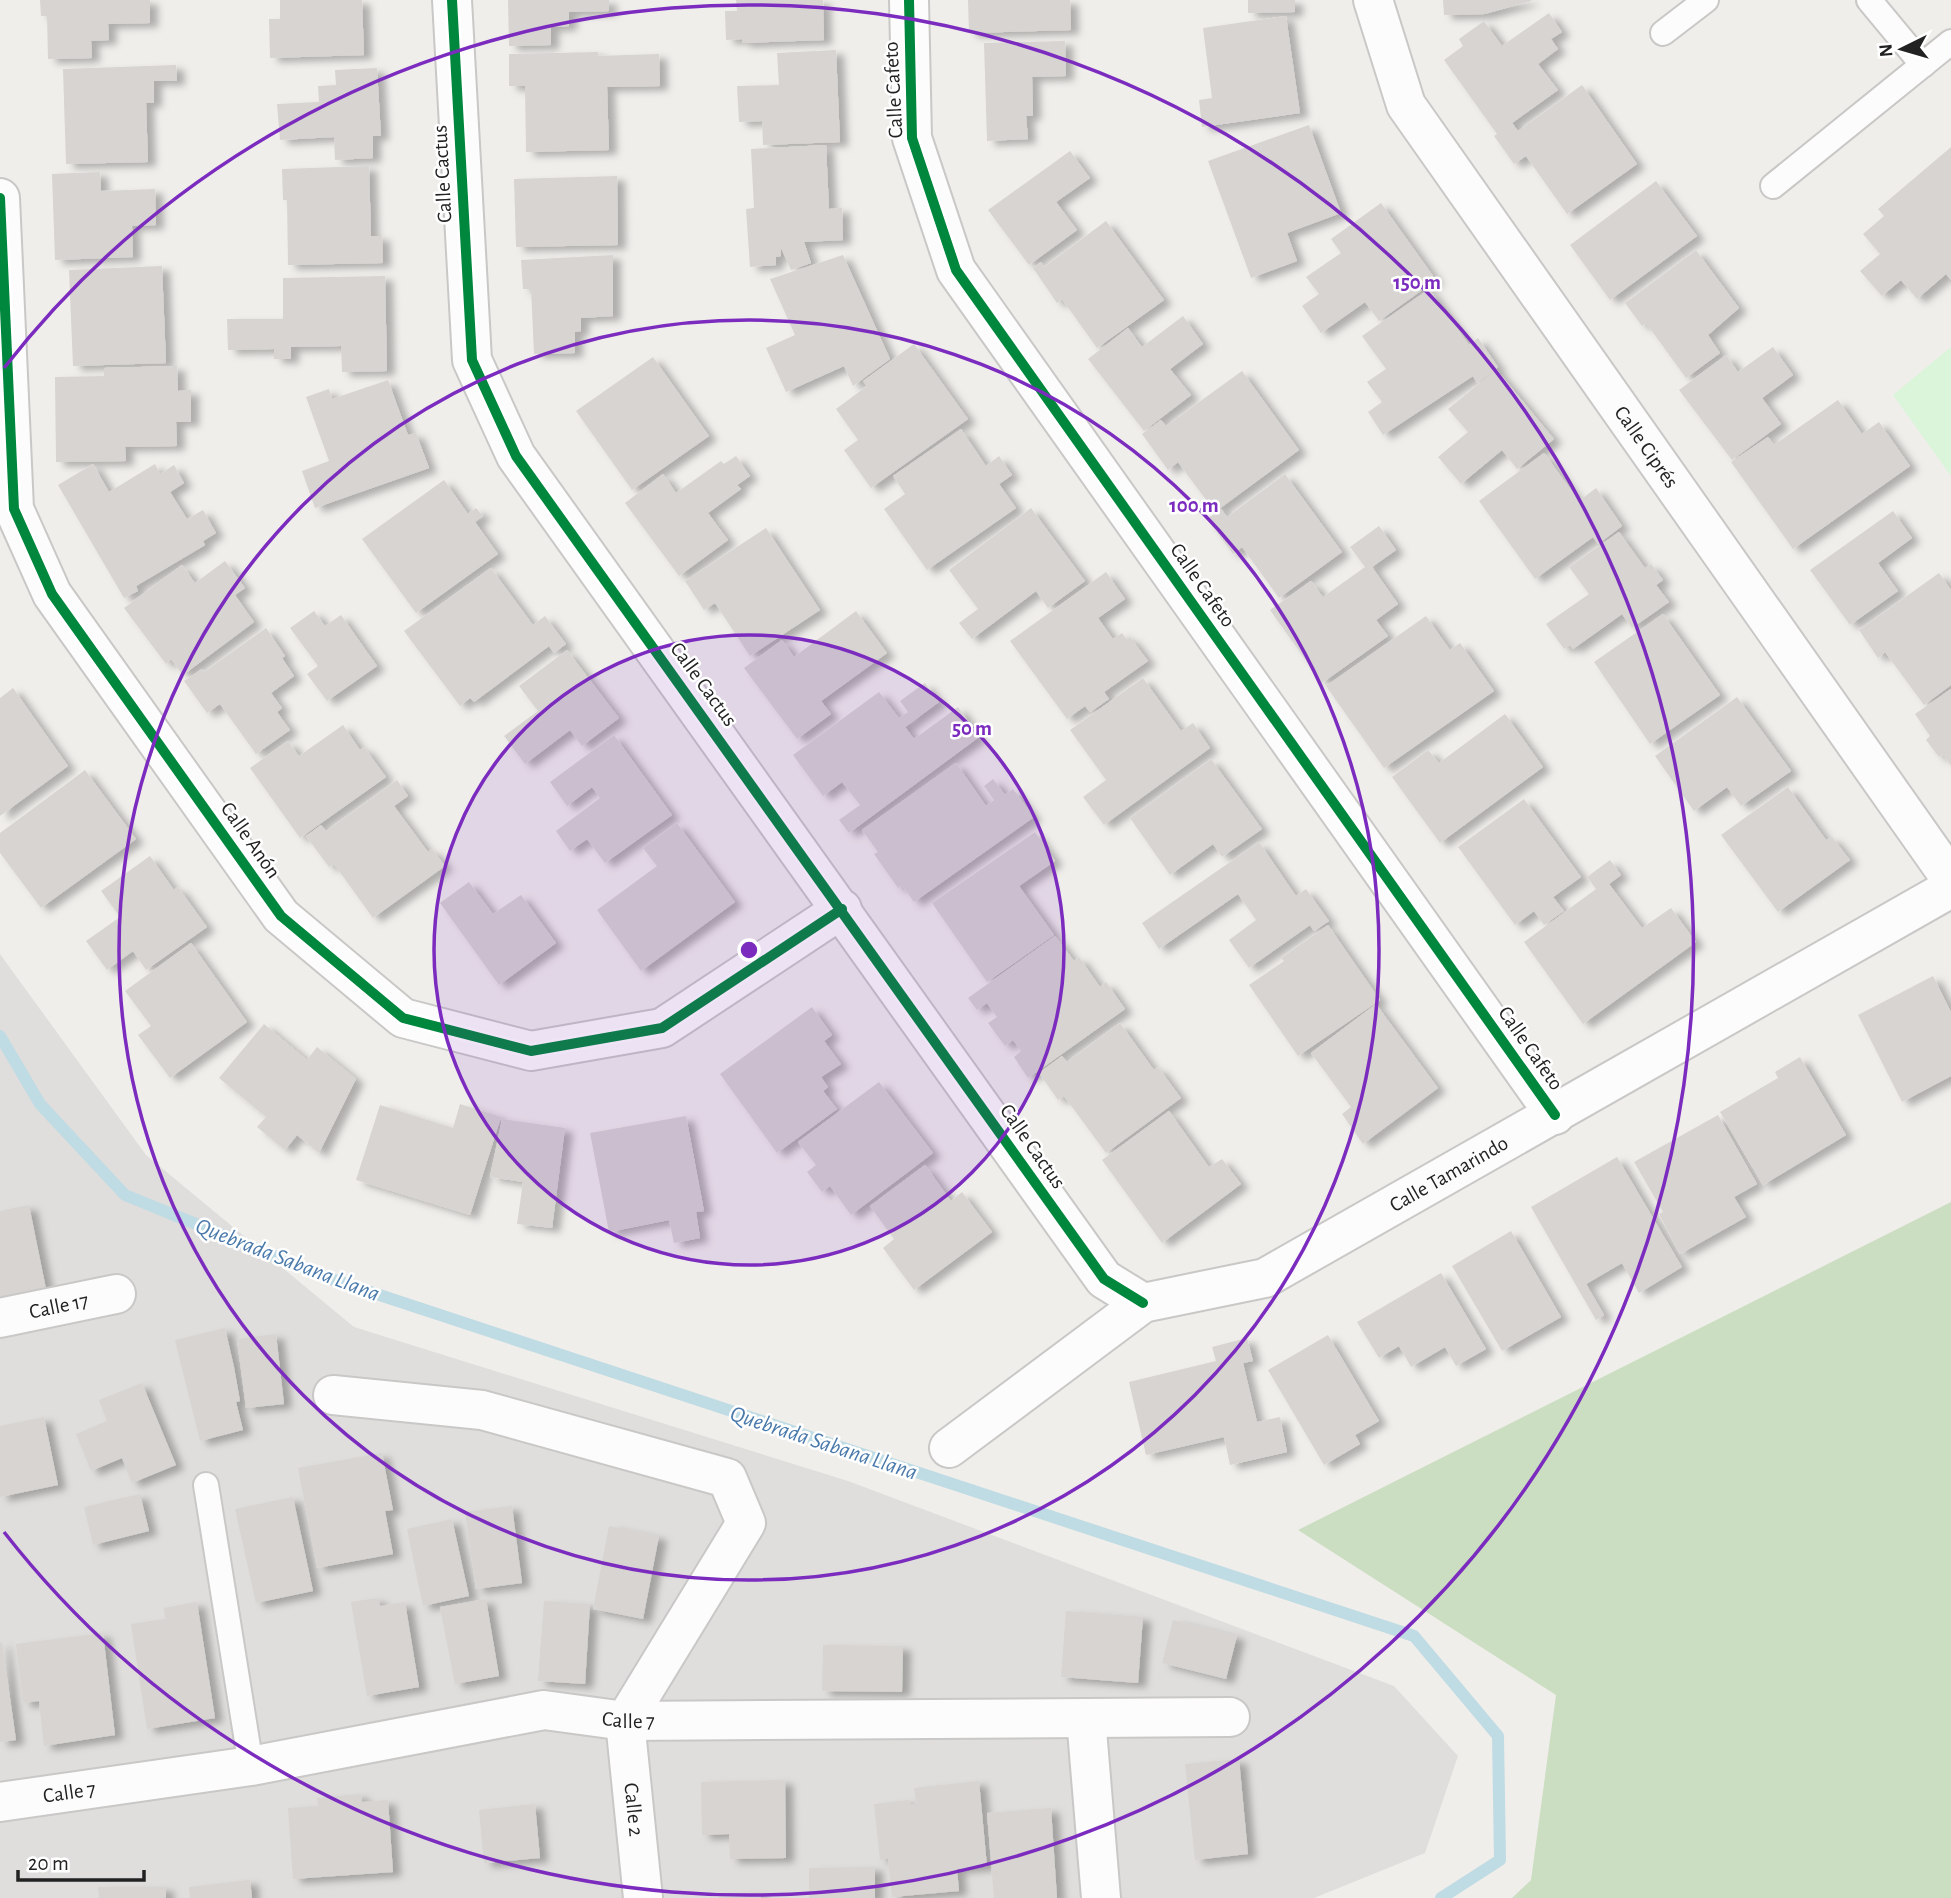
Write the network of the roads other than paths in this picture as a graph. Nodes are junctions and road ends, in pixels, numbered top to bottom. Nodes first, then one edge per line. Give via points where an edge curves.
1 (452, 0) edge
2 (909, 0) edge
3 (1373, 0) edge
4 (1706, 0) edge
5 (1868, 0) edge
6 (1663, 33) dead end
7 (1951, 42) edge
8 (1923, 65) junction
9 (1773, 186) dead end
10 (0, 198) edge
11 (1951, 879) edge
12 (1951, 888) edge
13 (842, 909) junction
14 (1555, 1115) junction
15 (116, 1294) dead end
16 (1143, 1303) junction
17 (0, 1318) edge
18 (333, 1395) dead end
19 (949, 1448) dead end
20 (206, 1485) dead end
21 (1230, 1717) dead end
22 (1086, 1718) junction
23 (625, 1721) junction
24 (251, 1766) junction
25 (0, 1802) edge
26 (643, 1898) edge
27 (1101, 1898) edge

1 - 13 street, Calle Cactus via 472,360 516,456
2 - 14 street, Calle Cafeto via 912,138 956,270
3 - 11 street, Calle Ciprés via 1406,105
4 - 6 lane
5 - 8 lane
7 - 8 lane
8 - 9 lane
10 - 13 street, Calle Anón via 14,509 52,594 281,916 403,1018 531,1051 662,1028
12 - 14 street, Calle Tamarindo
13 - 16 street, Calle Cactus via 1104,1279
14 - 16 street, Calle Tamarindo via 1265,1278
15 - 17 street, Calle 17
16 - 19 street, Calle Tamarindo
18 - 23 street via 482,1410 727,1478 746,1523
20 - 24 lane
21 - 22 street, Calle 7
22 - 23 street, Calle 7
22 - 27 street
23 - 24 street, Calle 7 via 544,1710
23 - 26 street, Calle 2
24 - 25 street, Calle 7

